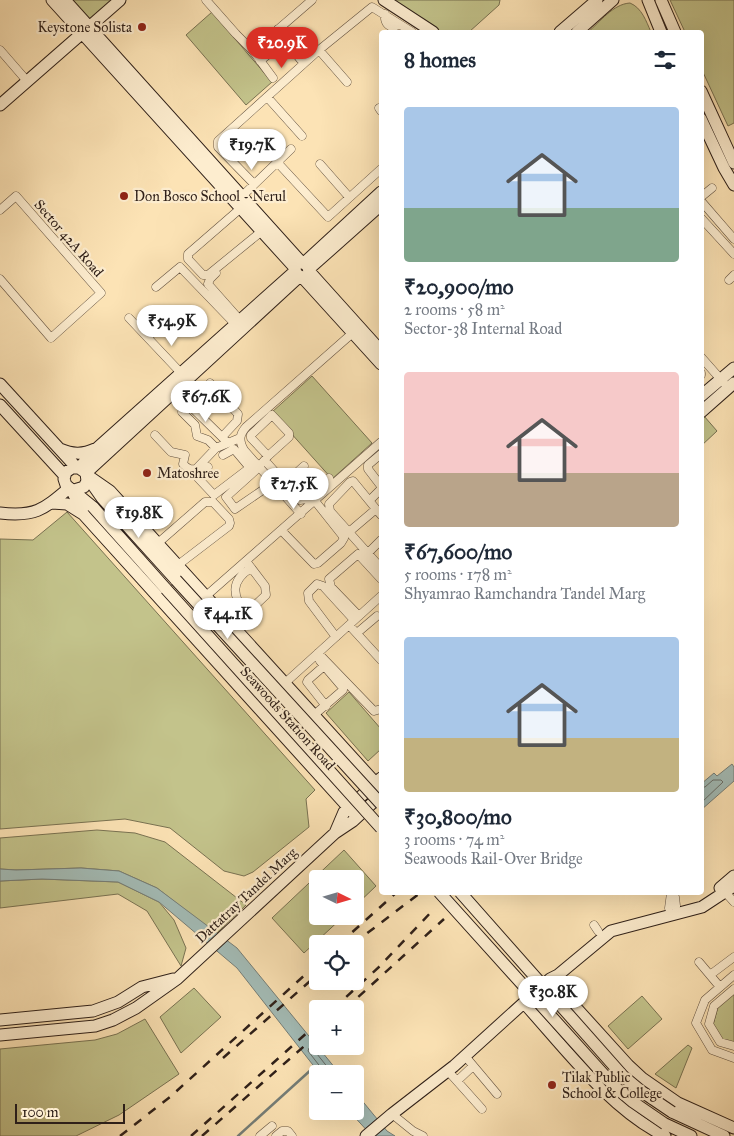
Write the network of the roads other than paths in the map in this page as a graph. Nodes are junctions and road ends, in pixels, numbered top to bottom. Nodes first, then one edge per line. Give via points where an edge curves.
1 (52, 0) edge
2 (65, 0) edge
3 (120, 0) edge
4 (206, 0) edge
5 (312, 0) edge
6 (384, 0) edge
7 (596, 0) edge
8 (613, 0) edge
9 (648, 0) edge
10 (661, 0) edge
11 (278, 29) junction
12 (85, 30) junction
13 (409, 30) edge
14 (430, 30) edge
15 (562, 30) edge
16 (578, 30) edge
17 (660, 30) edge
18 (673, 30) edge
19 (286, 40) junction
20 (0, 50) edge
21 (319, 50) junction
22 (253, 51) junction
23 (300, 59) dead end
24 (260, 61) junction
25 (273, 78) dead end
26 (28, 81) junction
27 (347, 82) dead end
28 (704, 97) edge
29 (268, 98) junction
30 (0, 105) edge
31 (704, 125) edge
32 (302, 136) dead end
33 (291, 149) dead end
34 (278, 162) junction
35 (734, 162) edge
36 (320, 164) dead end
37 (379, 171) edge
38 (254, 184) junction
39 (734, 185) edge
40 (712, 188) dead end
41 (379, 194) edge
42 (704, 196) edge
43 (349, 197) junction
44 (240, 202) junction
45 (704, 203) edge
46 (379, 207) edge
47 (0, 210) edge
48 (704, 221) edge
49 (263, 232) junction
50 (734, 239) edge
51 (734, 252) edge
52 (302, 270) junction
53 (0, 279) edge
54 (156, 287) dead end
55 (171, 315) dead end
56 (129, 318) dead end
57 (237, 321) junction
58 (356, 330) junction
59 (148, 337) junction
60 (379, 349) edge
61 (704, 360) edge
62 (379, 361) edge
63 (734, 368) edge
64 (180, 372) junction
65 (720, 379) junction
66 (210, 383) dead end
67 (0, 384) edge
68 (731, 386) edge
69 (175, 392) junction
70 (704, 393) edge
71 (0, 405) edge
72 (704, 409) edge
73 (182, 412) dead end
74 (270, 412) junction
75 (155, 435) dead end
76 (240, 438) junction
77 (225, 440) junction
78 (294, 440) dead end
79 (379, 445) edge
80 (58, 448) junction
81 (216, 448) junction
82 (100, 453) junction
83 (223, 455) dead end
84 (379, 456) edge
85 (268, 460) junction
86 (304, 466) dead end
87 (257, 467) junction
88 (208, 468) dead end
89 (348, 471) junction
90 (83, 472) junction
91 (65, 476) junction
92 (329, 478) dead end
93 (285, 483) junction
94 (379, 485) edge
95 (276, 486) junction
96 (71, 489) junction
97 (379, 490) edge
98 (110, 491) junction
99 (372, 498) junction
100 (315, 501) junction
101 (52, 503) junction
102 (379, 511) edge
103 (0, 514) edge
104 (301, 514) junction
105 (84, 515) junction
106 (281, 530) junction
107 (349, 532) junction
108 (379, 542) edge
109 (158, 543) junction
110 (368, 553) junction
111 (246, 561) junction
112 (178, 565) junction
113 (379, 566) edge
114 (251, 568) junction
115 (379, 576) edge
116 (206, 596) junction
117 (379, 598) edge
118 (369, 607) junction
119 (246, 614) junction
120 (379, 618) edge
121 (354, 620) junction
122 (233, 626) junction
123 (357, 633) junction
124 (336, 637) junction
125 (317, 654) junction
126 (379, 658) edge
127 (324, 666) junction
128 (285, 683) junction
129 (326, 706) junction
130 (379, 709) edge
131 (314, 715) junction
132 (379, 783) edge
133 (379, 797) edge
134 (379, 802) edge
135 (348, 808) junction
136 (357, 818) junction
137 (379, 826) edge
138 (336, 833) junction
139 (734, 876) edge
140 (730, 887) edge
141 (442, 895) edge
142 (463, 895) edge
143 (671, 895) edge
144 (734, 902) edge
145 (673, 907) junction
146 (734, 957) edge
147 (699, 962) dead end
148 (710, 975) junction
149 (734, 975) edge
150 (177, 979) junction
151 (550, 979) junction
152 (720, 987) junction
153 (734, 989) edge
154 (524, 1003) junction
155 (0, 1020) edge
156 (715, 1034) junction
157 (0, 1035) edge
158 (706, 1040) junction
159 (734, 1046) edge
160 (465, 1056) junction
161 (734, 1058) edge
162 (473, 1066) junction
163 (448, 1070) junction
164 (457, 1081) junction
165 (497, 1094) dead end
166 (482, 1109) dead end
167 (390, 1115) junction
168 (272, 1126) dead end
169 (734, 1128) edge
170 (662, 1132) edge
171 (260, 1136) edge
172 (276, 1136) edge
173 (292, 1136) edge
174 (366, 1136) edge
175 (423, 1136) edge
176 (691, 1136) edge
177 (724, 1136) edge

1 - 12 main road
2 - 12 main road
3 - 12 main road
4 - 22 street
5 - 11 street
6 - 14 main road
7 - 15 main road
8 - 16 main road
9 - 17 main road
10 - 18 main road
11 - 19 street
11 - 22 street
12 - 26 main road
12 - 44 main road
13 - 21 street via 372,7
19 - 23 street
19 - 24 street
20 - 26 street
21 - 27 street
21 - 29 street
22 - 24 street
24 - 25 street
26 - 30 main road
28 - 35 main road
29 - 32 street
29 - 38 street via 217,143
31 - 39 main road
33 - 34 street
34 - 38 street
34 - 43 street via 325,216
36 - 43 street
37 - 43 street
38 - 44 street
40 - 42 street
41 - 52 main road
44 - 49 main road
44 - 49 street via 188,254 188,259 203,275 208,274
44 - 52 main road
45 - 50 street
46 - 52 main road
47 - 53 street, Sector 42A Road via 16,196 101,293 51,338
48 - 51 street
49 - 52 main road
49 - 57 street via 208,281
52 - 57 main road
52 - 58 main road
52 - 69 main road
54 - 57 street via 180,267
55 - 59 street
56 - 59 street
57 - 64 main road
58 - 60 main road
58 - 62 main road
58 - 74 street
59 - 64 street
61 - 65 street
63 - 65 main road
64 - 82 main road
65 - 68 street
65 - 70 main road
66 - 77 street via 238,414
67 - 80 main road
68 - 72 main road
69 - 77 street
69 - 82 main road
71 - 91 main road
73 - 81 street via 195,425 197,436
74 - 76 street via 244,430
74 - 85 street via 251,435
74 - 85 street via 289,435
75 - 81 street via 170,452 185,455 183,464 188,469 196,469
76 - 77 street
76 - 87 street via 244,450
77 - 81 street
78 - 85 street
79 - 89 street
80 - 82 main road via 70,453
80 - 90 main road
82 - 90 main road
82 - 98 main road via 102,473
83 - 87 street via 234,449
84 - 94 street via 368,465 368,469
85 - 87 street
85 - 93 street
86 - 93 street
87 - 88 street via 214,495 198,478
87 - 95 street
87 - 95 street via 227,495 234,508
89 - 99 street
89 - 100 street
90 - 91 main road via 69,470
90 - 96 main road via 84,487
90 - 98 main road, Seawoods Station Road
90 - 134 main road, bridge via 102,498
91 - 96 main road via 65,482
92 - 93 street via 302,500
93 - 95 street
95 - 104 street
96 - 101 main road
96 - 105 main road, Seawoods Station Road
96 - 137 main road, bridge via 92,507
97 - 99 street
98 - 109 main road, Seawoods Station Road
99 - 102 street
100 - 104 street
100 - 106 street via 344,538 318,564 314,564
101 - 103 main road via 26,515
101 - 105 main road via 67,504
102 - 107 street
102 - 107 street via 356,484 350,482 328,507
104 - 106 street
105 - 135 main road, Seawoods Station Road
106 - 111 street
107 - 110 street
108 - 110 street
109 - 112 main road, Seawoods Station Road
109 - 112 street via 205,502 213,502 229,519 229,526
110 - 113 street
111 - 114 street
111 - 116 street
112 - 116 main road, Seawoods Station Road
114 - 119 street via 241,576 236,592 237,603
114 - 119 street via 265,586 266,595
115 - 121 street via 358,554 329,579
116 - 122 main road, Seawoods Station Road
117 - 118 street
118 - 120 street
118 - 121 street
119 - 122 street
120 - 123 street
121 - 123 street
121 - 124 street
121 - 124 street via 323,586 317,584 308,594 310,601
122 - 128 main road, Seawoods Station Road
123 - 126 street
124 - 125 street
125 - 127 street
125 - 128 street
125 - 130 street via 374,710
127 - 129 street via 307,682
127 - 129 street via 343,688
128 - 131 main road, Seawoods Station Road
129 - 131 street
131 - 132 main road, Seawoods Station Road
132 - 135 main road, Seawoods Station Road
133 - 136 main road
135 - 136 main road, Seawoods Station Road
135 - 138 main road, Seawoods Station Road
136 - 138 main road
138 - 150 main road, Dattatray Tandel Marg
139 - 140 main road
140 - 144 street
140 - 145 main road
140 - 151 main road via 702,907 611,931 558,976
141 - 170 main road, bridge via 614,1086
142 - 177 main road, bridge via 624,1076 672,1112
143 - 145 street
145 - 151 main road via 596,928 554,970
146 - 148 street
147 - 148 street
148 - 152 street
149 - 152 street
150 - 155 main road, Dattatray Tandel Marg via 142,987 118,1002 93,1011
150 - 157 main road, Dattatray Tandel Marg via 123,1016 95,1026
151 - 154 main road
151 - 169 main road via 642,1078 678,1102
152 - 158 street via 705,1000 696,1023
153 - 156 street via 714,1006 709,1024
154 - 160 main road
154 - 170 main road via 606,1094 626,1111
156 - 158 street
156 - 159 street via 720,1042
158 - 161 street via 712,1050
160 - 162 street
160 - 163 main road
162 - 164 street
162 - 165 street
163 - 164 street
163 - 167 main road
164 - 166 street
167 - 174 main road
167 - 175 street
168 - 171 street
170 - 176 main road
172 - 173 street via 285,1130

